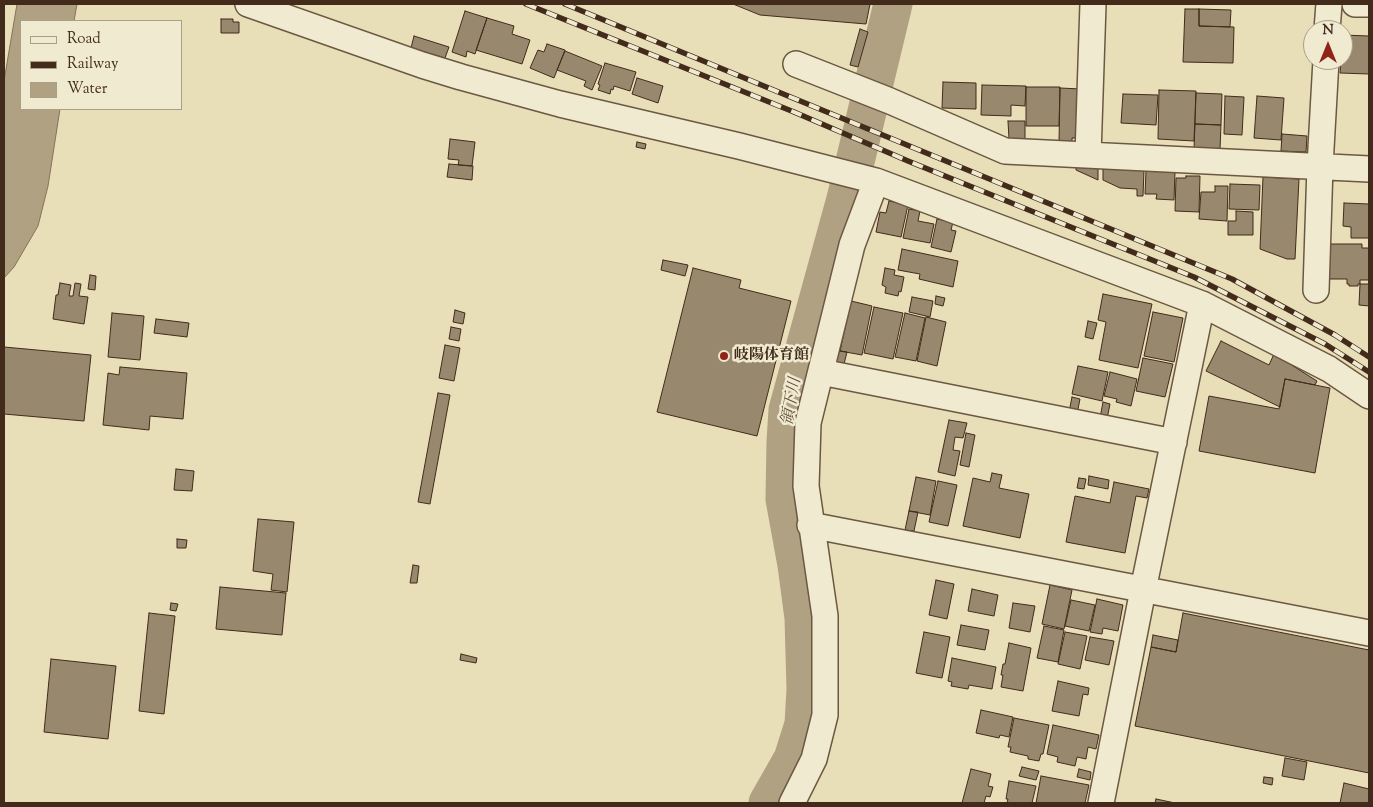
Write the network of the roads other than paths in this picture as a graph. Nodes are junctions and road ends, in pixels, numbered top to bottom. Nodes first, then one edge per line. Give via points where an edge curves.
1 (248, 4) edge
2 (1093, 4) edge
3 (1329, 4) edge
4 (1355, 4) edge
5 (1369, 4) edge
6 (1328, 20) edge
7 (796, 64) dead end
8 (1325, 70) edge
9 (1088, 155) junction
10 (1320, 166) junction
11 (1369, 169) edge
12 (871, 180) junction
13 (1316, 290) dead end
14 (1202, 304) junction
15 (821, 372) junction
16 (1369, 396) edge
17 (1174, 442) junction
18 (810, 525) junction
19 (1143, 590) junction
20 (1369, 633) edge
21 (792, 803) edge
22 (1101, 803) edge

1 - 12 street via 461,77
2 - 9 street
3 - 6 street
4 - 5 street
7 - 9 street via 1005,151
8 - 10 street
9 - 10 street
10 - 11 street
10 - 13 street
12 - 14 street
12 - 15 street
14 - 16 street via 1329,369
14 - 17 street
15 - 17 street
15 - 18 street via 808,423 806,486
17 - 19 street
18 - 19 street
18 - 21 street via 824,616 825,715 814,759
19 - 20 street
19 - 22 street

